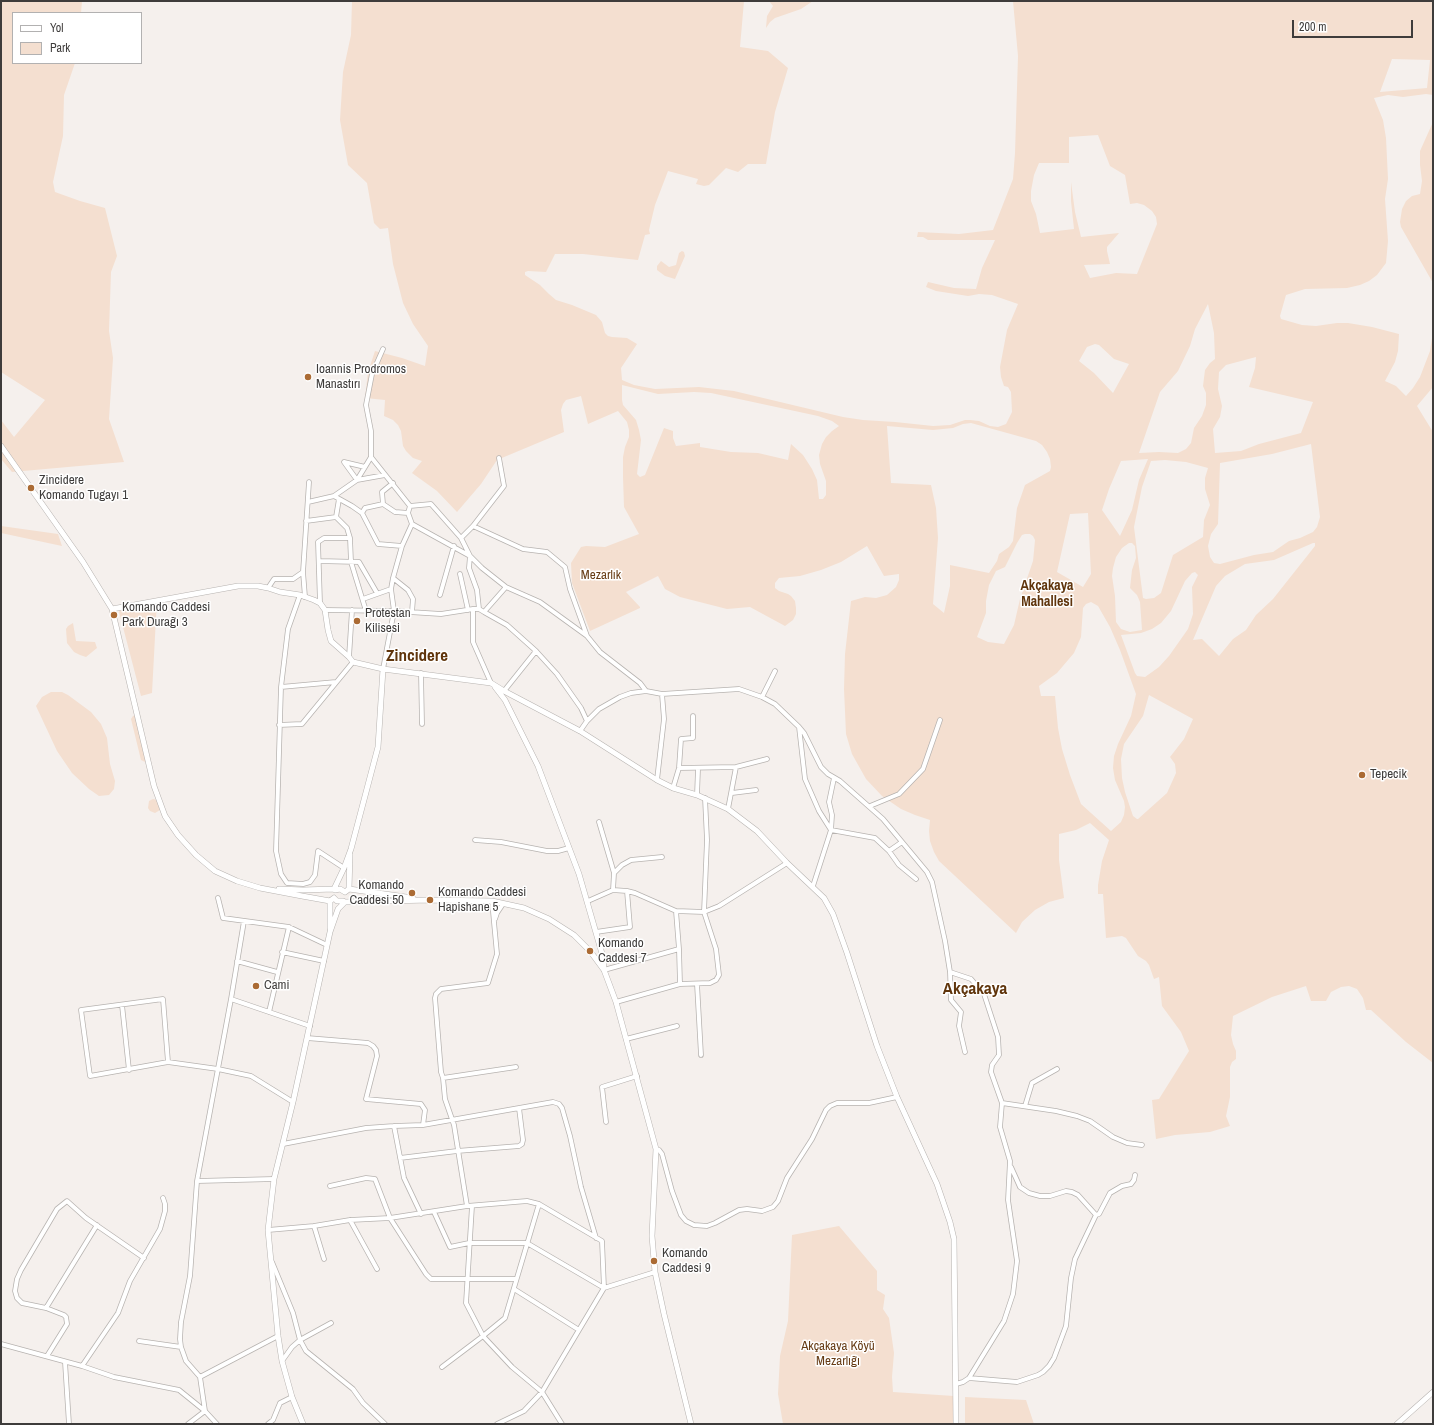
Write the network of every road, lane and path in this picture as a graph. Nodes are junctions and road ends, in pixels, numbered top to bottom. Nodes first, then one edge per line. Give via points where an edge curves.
1 (383, 349) dead end
2 (1, 446) edge
3 (371, 457) junction
4 (498, 458) dead end
5 (365, 467) junction
6 (385, 475) junction
7 (357, 480) junction
8 (309, 482) dead end
9 (394, 483) junction
10 (334, 496) junction
11 (339, 499) junction
12 (308, 502) junction
13 (383, 504) junction
14 (410, 506) junction
15 (362, 513) junction
16 (408, 513) junction
17 (336, 517) junction
18 (306, 521) junction
19 (412, 524) junction
20 (473, 526) junction
21 (350, 538) junction
22 (461, 538) junction
23 (402, 546) junction
24 (454, 546) junction
25 (470, 556) junction
26 (319, 561) junction
27 (351, 562) junction
28 (303, 572) junction
29 (460, 574) dead end
30 (392, 578) junction
31 (506, 587) junction
32 (268, 588) junction
33 (391, 589) junction
34 (377, 593) junction
35 (440, 595) dead end
36 (303, 596) junction
37 (363, 599) junction
38 (320, 603) junction
39 (112, 609) junction
40 (473, 609) junction
41 (479, 609) junction
42 (325, 610) junction
43 (352, 610) junction
44 (366, 610) junction
45 (468, 610) junction
46 (394, 611) junction
47 (412, 612) junction
48 (484, 612) junction
49 (587, 636) junction
50 (536, 651) junction
51 (349, 657) junction
52 (353, 662) junction
53 (383, 669) junction
54 (775, 671) dead end
55 (421, 673) junction
56 (336, 682) junction
57 (492, 683) junction
58 (281, 687) junction
59 (504, 691) junction
60 (646, 691) junction
61 (662, 694) junction
62 (762, 696) junction
63 (693, 716) dead end
64 (940, 720) dead end
65 (587, 721) junction
66 (422, 724) dead end
67 (279, 725) junction
68 (799, 726) junction
69 (580, 731) junction
70 (767, 759) dead end
71 (736, 767) junction
72 (679, 768) junction
73 (698, 769) junction
74 (834, 778) junction
75 (657, 780) junction
76 (674, 788) junction
77 (756, 790) dead end
78 (732, 793) junction
79 (697, 795) junction
80 (705, 798) junction
81 (870, 806) junction
82 (728, 809) junction
83 (599, 822) dead end
84 (831, 830) junction
85 (475, 840) dead end
86 (902, 842) junction
87 (570, 848) junction
88 (351, 849) junction
89 (889, 851) junction
90 (662, 856) dead end
91 (786, 863) junction
92 (344, 868) junction
93 (614, 873) junction
94 (916, 879) dead end
95 (813, 886) junction
96 (260, 888) junction
97 (335, 889) junction
98 (613, 890) junction
99 (347, 891) junction
100 (627, 891) junction
101 (218, 898) dead end
102 (332, 900) junction
103 (430, 900) junction
104 (344, 901) junction
105 (492, 901) junction
106 (588, 901) junction
107 (503, 904) junction
108 (676, 911) junction
109 (704, 912) junction
110 (494, 920) junction
111 (244, 921) junction
112 (289, 927) junction
113 (330, 932) junction
114 (596, 932) junction
115 (327, 945) junction
116 (679, 949) junction
117 (282, 952) junction
118 (237, 961) junction
119 (324, 961) junction
120 (604, 970) junction
121 (277, 972) junction
122 (950, 972) junction
123 (680, 984) junction
124 (696, 984) junction
125 (231, 999) junction
126 (616, 1002) junction
127 (122, 1005) junction
128 (269, 1012) junction
129 (310, 1026) junction
130 (677, 1026) dead end
131 (307, 1038) junction
132 (626, 1039) junction
133 (965, 1052) dead end
134 (701, 1055) dead end
135 (168, 1062) junction
136 (516, 1067) dead end
137 (218, 1069) junction
138 (1057, 1069) dead end
139 (129, 1070) junction
140 (637, 1076) junction
141 (443, 1078) junction
142 (897, 1097) junction
143 (293, 1102) junction
144 (1002, 1103) junction
145 (1025, 1106) junction
146 (519, 1108) junction
147 (452, 1120) junction
148 (606, 1122) dead end
149 (423, 1125) junction
150 (394, 1126) junction
151 (283, 1144) junction
152 (1142, 1145) dead end
153 (656, 1149) junction
154 (457, 1150) junction
155 (400, 1158) junction
156 (1010, 1167) junction
157 (1135, 1175) dead end
158 (274, 1179) junction
159 (197, 1181) junction
160 (330, 1186) dead end
161 (1009, 1187) junction
162 (1020, 1187) junction
163 (163, 1198) dead end
164 (539, 1204) junction
165 (467, 1206) junction
166 (472, 1206) junction
167 (434, 1212) junction
168 (421, 1214) junction
169 (1096, 1215) junction
170 (390, 1218) junction
171 (350, 1220) junction
172 (97, 1225) junction
173 (314, 1226) junction
174 (268, 1230) junction
175 (596, 1238) junction
176 (469, 1243) junction
177 (527, 1243) junction
178 (144, 1258) junction
179 (324, 1259) dead end
180 (271, 1260) junction
181 (377, 1269) dead end
182 (655, 1272) junction
183 (467, 1279) junction
184 (516, 1279) junction
185 (514, 1288) junction
186 (604, 1288) junction
187 (46, 1308) junction
188 (331, 1323) dead end
189 (579, 1330) junction
190 (278, 1336) junction
191 (483, 1336) junction
192 (300, 1340) junction
193 (139, 1341) dead end
194 (1, 1344) edge
195 (181, 1347) junction
196 (47, 1356) junction
197 (282, 1361) junction
198 (65, 1362) junction
199 (82, 1366) junction
200 (442, 1366) dead end
201 (200, 1377) junction
202 (969, 1378) junction
203 (956, 1384) junction
204 (542, 1392) junction
205 (1433, 1392) edge
206 (292, 1397) junction
207 (205, 1411) junction
208 (69, 1424) edge
209 (188, 1424) edge
210 (216, 1424) edge
211 (268, 1424) edge
212 (302, 1424) edge
213 (385, 1424) edge
214 (497, 1424) edge
215 (562, 1424) edge
216 (691, 1424) edge
217 (956, 1424) edge
218 (1397, 1424) edge

1 - 3 street via 372,374 366,405 371,431
2 - 39 street via 83,562
3 - 5 street
3 - 6 street
4 - 20 street via 504,486
5 - 7 street
5 - 7 street via 344,462
6 - 7 street
6 - 9 street
7 - 10 street
8 - 12 street
9 - 13 street via 382,492
9 - 14 street
10 - 11 street
10 - 12 street
11 - 15 street
11 - 17 street
12 - 18 street
13 - 15 street via 365,508
13 - 16 street via 395,512
14 - 16 street
14 - 22 street via 430,504
15 - 23 street via 378,544
16 - 19 street
17 - 18 street
17 - 21 street via 347,528
18 - 28 street
19 - 23 street
19 - 24 street
20 - 22 street
20 - 49 street via 524,549 547,552 565,567
21 - 26 street via 324,538 318,542
21 - 27 street
22 - 25 street
23 - 30 street
24 - 25 street
24 - 35 street
25 - 31 street
25 - 41 street via 469,568 477,590
26 - 27 street
26 - 38 street
27 - 34 street via 359,562
27 - 37 street
28 - 32 street via 293,579 274,579
28 - 36 street
29 - 45 street
30 - 33 street
30 - 47 street via 408,590 413,599
31 - 48 street
31 - 49 street via 540,602
32 - 36 street
32 - 39 street via 238,586
33 - 34 street
33 - 46 street
34 - 37 street
36 - 38 street
36 - 58 street via 288,629
37 - 44 street
38 - 42 street
39 - 96 street via 154,786 165,816 196,855 215,871
40 - 41 street
40 - 45 street
40 - 57 street via 474,642
41 - 48 street
42 - 43 street
42 - 51 street via 331,641
43 - 44 street
43 - 51 street
44 - 46 street
45 - 47 street via 440,614
46 - 47 street
46 - 53 street
48 - 50 street via 507,625
49 - 60 street via 600,652 640,683
50 - 59 street
50 - 65 street via 557,674
51 - 52 street
52 - 53 street
52 - 56 street
53 - 55 street
53 - 88 street via 378,747
54 - 62 street
55 - 57 street
55 - 66 street
56 - 58 street
56 - 67 street via 302,724
57 - 59 street
57 - 87 street via 505,700 538,766
58 - 67 street
59 - 69 street
60 - 61 street
60 - 65 street via 620,697 599,709
61 - 62 street via 735,689
61 - 75 street via 664,719
62 - 68 street
63 - 72 street via 693,738 681,739
64 - 81 street via 923,769 899,794
65 - 69 street
67 - 92 street via 276,851 281,874 286,883 310,882 315,875 318,851
68 - 74 street via 821,767
68 - 84 street via 805,779 819,811
69 - 75 street
70 - 71 street
71 - 73 street
71 - 78 street
72 - 73 street
72 - 76 street
73 - 79 street
74 - 81 street
74 - 84 street via 828,802 832,815
75 - 76 street
76 - 79 street
77 - 78 street
78 - 82 street
79 - 80 street
80 - 82 street
80 - 109 street via 707,840
81 - 86 street
82 - 91 street via 757,831
83 - 93 street
84 - 89 street via 875,838
84 - 95 street
85 - 87 street via 501,842 547,852
86 - 89 street
86 - 122 street via 925,868 931,879
87 - 106 street
88 - 92 street
88 - 99 street
89 - 94 street via 899,865
90 - 93 street via 631,860
91 - 95 street
91 - 109 street via 719,906
92 - 97 street
93 - 98 street
95 - 142 street via 833,914 877,1046
96 - 97 street
96 - 102 street
97 - 99 street
97 - 102 street
98 - 100 street
98 - 106 street
99 - 103 street
99 - 104 street
100 - 108 street
100 - 114 street via 630,927
101 - 111 street via 223,918
102 - 104 street
102 - 113 street
103 - 104 street
103 - 105 street
104 - 113 street via 338,909
105 - 107 street
105 - 110 street
106 - 114 street
107 - 110 street
107 - 120 street via 524,908 549,919 574,935
108 - 109 street
108 - 116 street
109 - 124 street via 716,949 719,974 716,980 710,983
110 - 141 street via 497,954 488,983 441,989 436,994 436,1025
111 - 112 street
111 - 118 street
112 - 115 street
112 - 117 street
113 - 115 street
114 - 120 street
115 - 119 street
116 - 120 street
116 - 123 street
117 - 119 street
117 - 121 street
118 - 121 street
118 - 125 street
119 - 129 street
120 - 126 street
121 - 128 street
122 - 133 street via 951,1000 961,1012 959,1026
122 - 144 street via 971,979 985,997 998,1037 999,1055 992,1065 991,1072
123 - 124 street
123 - 126 street
124 - 134 street
125 - 128 street
125 - 137 street
126 - 132 street
127 - 135 street via 163,999
127 - 139 street
127 - 139 street via 81,1010 90,1076
128 - 129 street
129 - 131 street
130 - 132 street
131 - 143 street
131 - 149 street via 368,1043 373,1046 377,1056 366,1099 421,1104 424,1110
132 - 140 street
135 - 137 street
135 - 139 street
136 - 141 street
137 - 143 street via 251,1076
137 - 159 street
138 - 145 street via 1032,1083
140 - 148 street via 602,1087
140 - 153 street
141 - 147 street via 445,1099
142 - 153 street via 869,1103 837,1103 830,1106 787,1178 773,1207 762,1211 739,1210 707,1226 694,1225 681,1215 662,1154
142 - 203 street via 937,1184 954,1239
143 - 151 street
144 - 145 street
144 - 156 street via 1000,1127
145 - 152 street via 1077,1116 1126,1143
146 - 147 street
146 - 154 street via 523,1140 521,1145
146 - 175 street via 553,1102 562,1108
147 - 149 street
147 - 154 street
149 - 150 street
150 - 151 street via 366,1128
150 - 155 street
151 - 158 street
153 - 182 street via 652,1236
154 - 155 street
154 - 165 street
155 - 168 street via 404,1178
156 - 161 street
156 - 162 street
157 - 169 street via 1131,1184 1110,1193
158 - 159 street
158 - 174 street
159 - 195 street via 190,1276 180,1330
160 - 170 street via 375,1178
161 - 162 street
161 - 202 street via 1009,1214 1017,1261 1013,1294 1004,1321
162 - 169 street via 1040,1196 1072,1192
163 - 178 street via 165,1204 160,1229
164 - 166 street via 527,1201
164 - 175 street
164 - 177 street
165 - 166 street
165 - 167 street
166 - 176 street
167 - 168 street
167 - 176 street via 450,1247
168 - 170 street
169 - 202 street via 1075,1259 1066,1326 1050,1366 1038,1375 1017,1382
170 - 171 street
170 - 183 street via 428,1277 435,1280
171 - 173 street
171 - 181 street
172 - 178 street
172 - 187 street
172 - 187 street via 80,1214 67,1201 57,1209 21,1270 15,1291 22,1303
173 - 174 street
173 - 179 street
174 - 180 street
175 - 186 street via 602,1242
176 - 177 street
176 - 183 street
177 - 184 street
177 - 186 street
178 - 199 street via 130,1281 114,1320
180 - 190 street
180 - 192 street via 294,1313
182 - 186 street
182 - 216 street
183 - 184 street
183 - 191 street via 466,1303
184 - 185 street
185 - 189 street
185 - 191 street via 505,1318
186 - 189 street
187 - 196 street via 64,1315 68,1321
188 - 192 street
189 - 204 street
190 - 197 street
190 - 201 street
191 - 200 street
191 - 204 street via 512,1367
192 - 197 street via 292,1346
192 - 213 street via 306,1350 353,1389 363,1403
193 - 195 street
194 - 196 street
195 - 201 street via 190,1366
196 - 198 street
197 - 206 street
198 - 199 street
198 - 208 street
199 - 207 street via 114,1376 179,1390
201 - 207 street
202 - 203 street
203 - 217 street
204 - 214 street via 524,1411
204 - 215 street
205 - 218 street
206 - 211 street via 280,1403 273,1420
206 - 212 street
207 - 209 street
207 - 210 street

